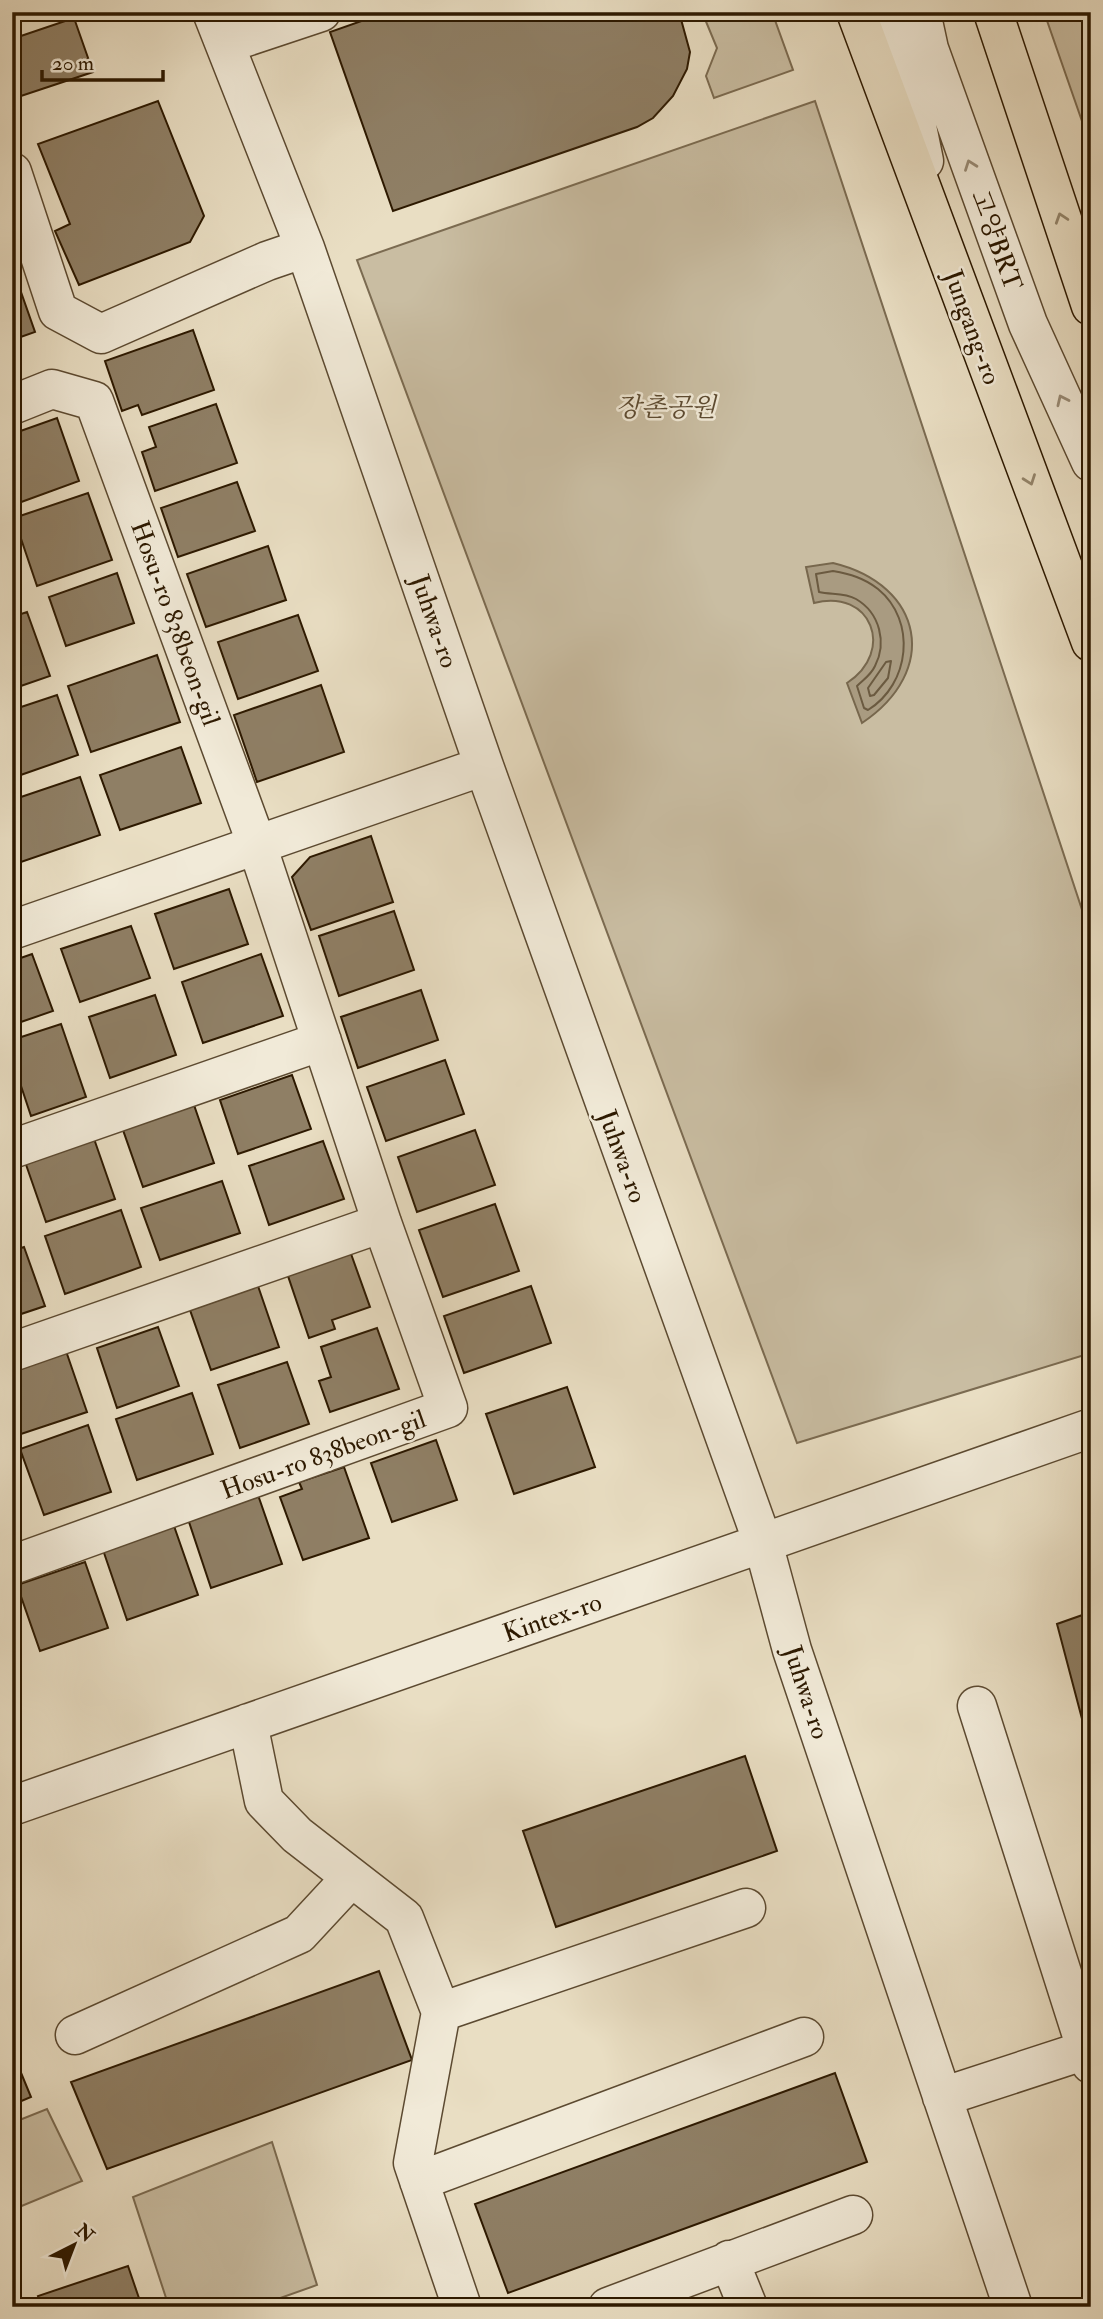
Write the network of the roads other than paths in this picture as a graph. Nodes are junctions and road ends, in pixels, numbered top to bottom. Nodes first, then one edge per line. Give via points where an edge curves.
1 (321, 12) edge
2 (856, 12) edge
3 (894, 12) edge
4 (921, 12) edge
5 (993, 12) edge
6 (218, 28) edge
7 (12, 172) edge
8 (938, 232) junction
9 (306, 248) junction
10 (1091, 306) edge
11 (12, 405) edge
12 (1091, 462) edge
13 (1091, 642) edge
14 (484, 765) junction
15 (257, 845) junction
16 (13, 929) edge
17 (322, 1041) junction
18 (12, 1149) edge
19 (382, 1223) junction
20 (12, 1352) edge
21 (1091, 1428) edge
22 (763, 1543) junction
23 (12, 1565) edge
24 (977, 1706) dead end
25 (248, 1723) junction
26 (12, 1805) edge
27 (351, 1878) junction
28 (746, 1908) dead end
29 (441, 2012) junction
30 (75, 2035) dead end
31 (804, 2037) dead end
32 (1088, 2057) edge
33 (942, 2096) junction
34 (419, 2181) junction
35 (853, 2215) dead end
36 (729, 2260) junction
37 (462, 2307) edge
38 (608, 2307) edge
39 (748, 2307) edge
40 (1013, 2307) edge

1 - 6 street
2 - 8 main road, Jungang-ro
3 - 8 street, 고양BRT
12 -> 4 street, 고양BRT via 1028,324 929,49
10 -> 5 main road
6 - 9 street, Juhwa-ro
7 - 9 street via 58,310 101,334
8 -> 13 main road, Jungang-ro
9 - 14 street, Juhwa-ro
11 - 15 street, Hosu-ro 838beon-gil via 52,389 94,401
14 - 15 street
14 - 22 street, Juhwa-ro
15 - 16 street
15 - 17 street, Hosu-ro 838beon-gil
17 - 18 street
17 - 19 street, Hosu-ro 838beon-gil
19 - 20 street
19 - 23 street, Hosu-ro 838beon-gil via 448,1408
21 - 22 street, Kintex-ro
22 - 25 street, Kintex-ro
22 - 33 street, Juhwa-ro via 792,1650
24 - 32 street
25 - 26 street, Kintex-ro
25 - 27 street via 264,1801
27 - 29 street via 404,1918
27 - 30 street via 299,1934
28 - 29 street
29 - 34 street via 413,2163
31 - 34 street
32 - 33 street
33 - 40 street, Juhwa-ro
34 - 37 street
35 - 36 street
36 - 38 street
36 - 39 street

